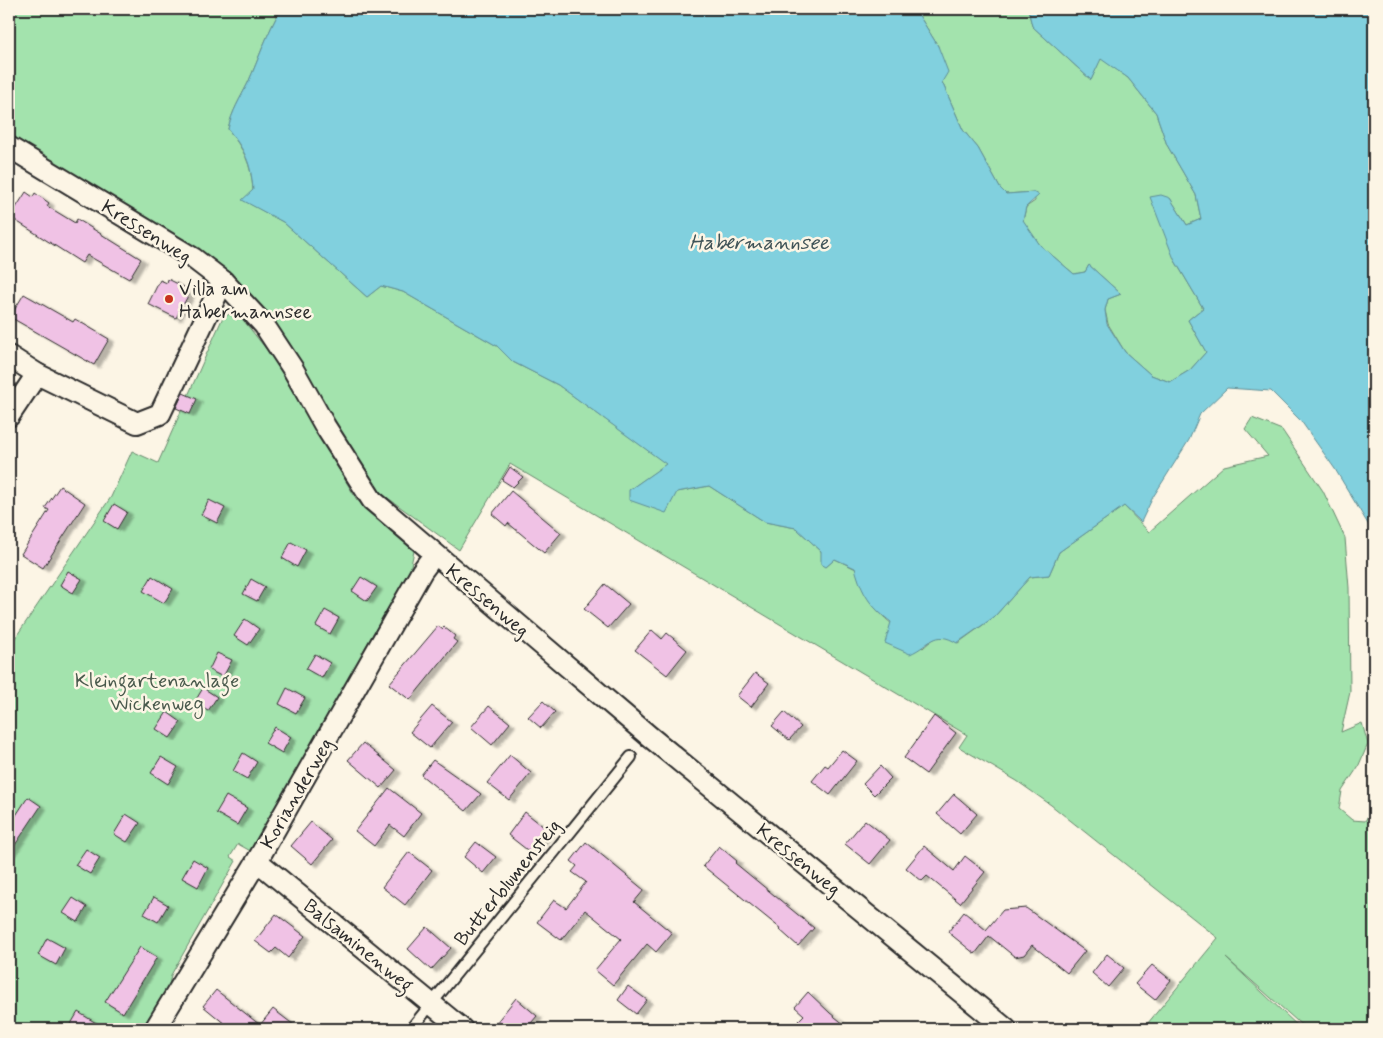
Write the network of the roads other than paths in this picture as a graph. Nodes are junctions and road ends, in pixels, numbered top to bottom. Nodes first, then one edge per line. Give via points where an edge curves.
1 (9, 147) edge
2 (223, 281) junction
3 (9, 356) edge
4 (38, 374) junction
5 (9, 416) edge
6 (434, 555) junction
7 (631, 758) dead end
8 (257, 861) junction
9 (431, 1004) junction
10 (155, 1029) edge
11 (410, 1029) edge
12 (462, 1029) edge
13 (1006, 1029) edge

1 - 2 street, Kressenweg via 193,258
2 - 4 street via 160,414 137,423 126,420
2 - 6 street, Kressenweg via 264,325 372,500
3 - 4 street
4 - 5 street
6 - 8 street, Korianderweg
6 - 13 street, Kressenweg
7 - 9 lane, Butterblumensteig
8 - 9 street, Balsaminenweg
8 - 10 street, Korianderweg
9 - 11 lane, Butterblumensteig
9 - 12 street, Balsaminenweg

